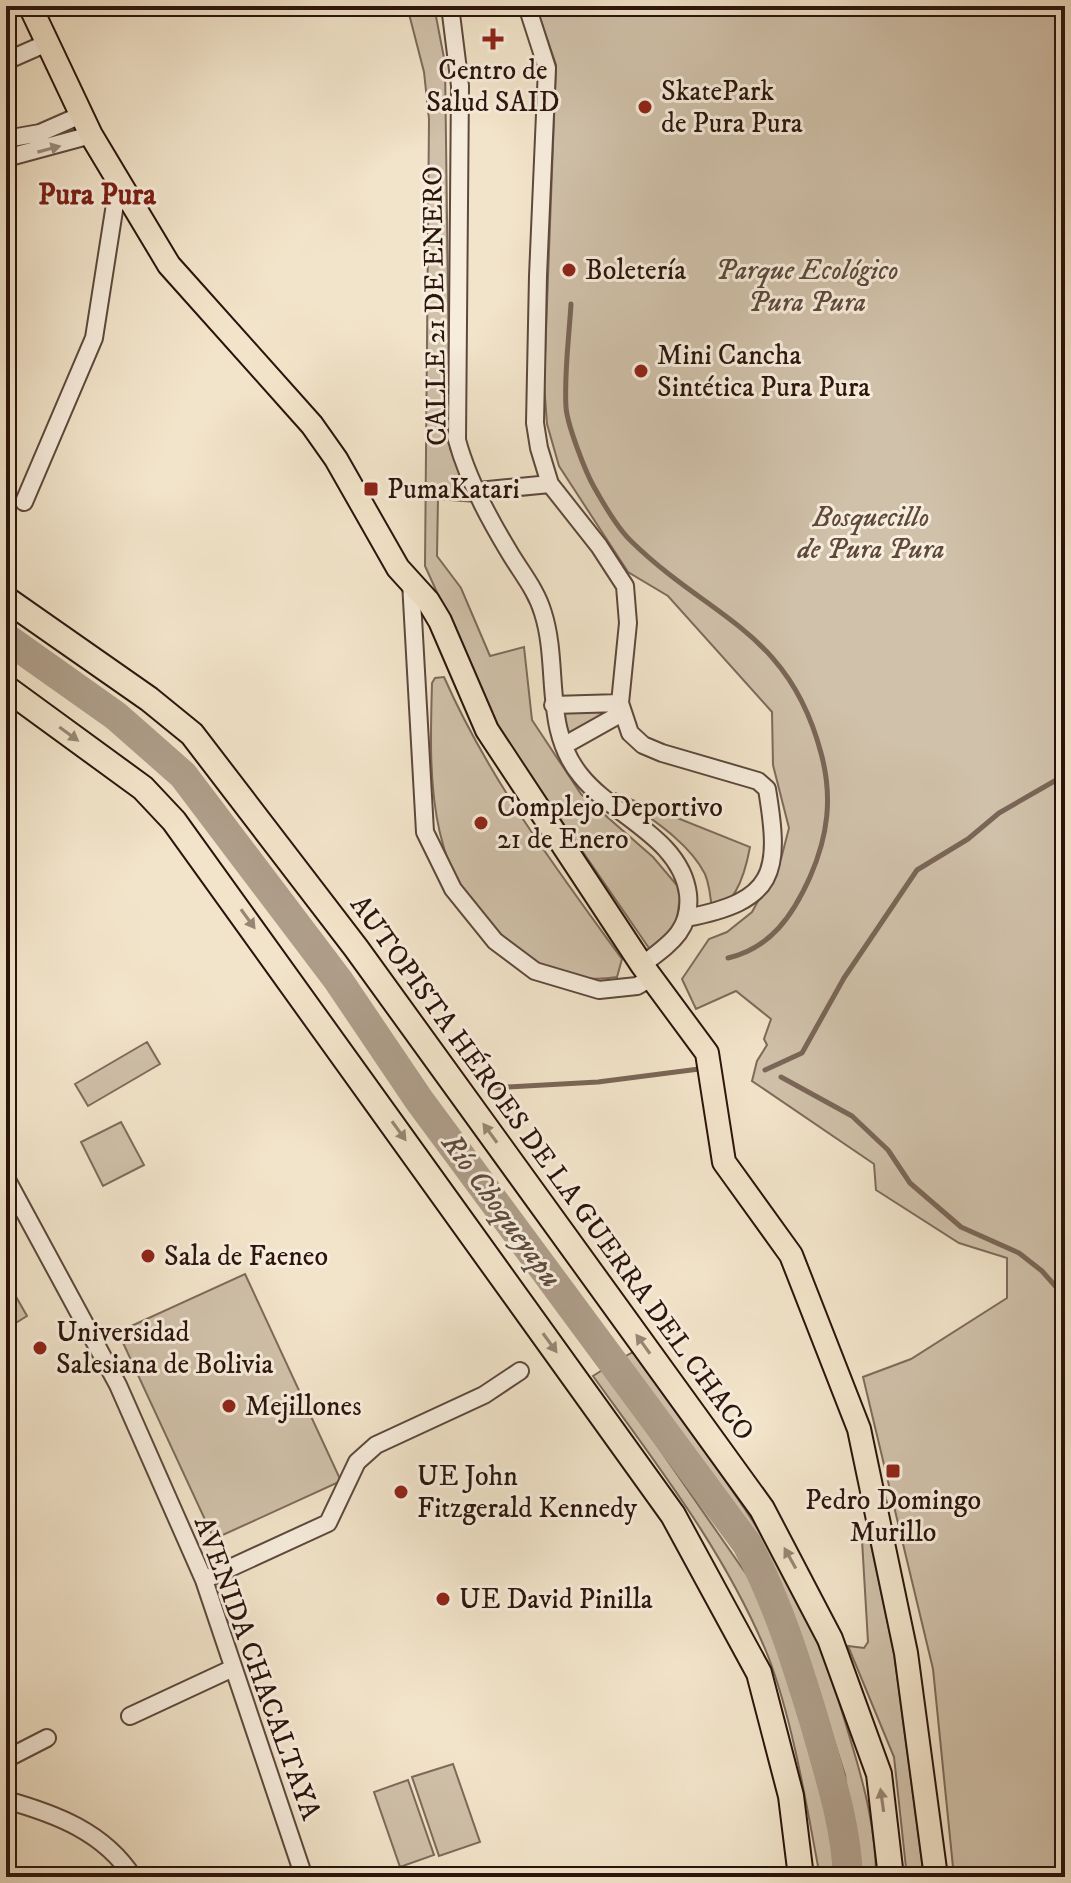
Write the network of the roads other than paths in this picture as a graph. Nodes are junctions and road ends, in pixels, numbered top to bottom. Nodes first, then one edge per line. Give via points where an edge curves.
1 (30, 6) edge
2 (450, 6) edge
3 (527, 6) edge
4 (47, 43) junction
5 (6, 61) edge
6 (86, 125) junction
7 (6, 139) edge
8 (6, 158) edge
9 (127, 198) junction
10 (550, 484) junction
11 (478, 491) junction
12 (24, 502) dead end
13 (411, 582) junction
14 (6, 599) edge
15 (6, 688) edge
16 (553, 705) junction
17 (621, 708) junction
18 (565, 745) junction
19 (686, 918) junction
20 (647, 972) junction
21 (6, 1178) edge
22 (520, 1371) dead end
23 (204, 1580) junction
24 (231, 1669) junction
25 (130, 1716) dead end
26 (47, 1738) dead end
27 (6, 1759) edge
28 (6, 1800) edge
29 (133, 1877) edge
30 (304, 1877) edge
31 (801, 1877) edge
32 (891, 1877) edge
33 (936, 1877) edge

1 - 4 main road
2 - 11 street, CALLE 21 DE ENERO via 460,86 457,440
3 - 10 street via 547,68 535,423
4 - 5 street
4 - 6 main road
6 - 7 street
8 -> 6 street via 62,146
6 - 9 main road
9 - 12 street via 115,204 94,338
9 - 13 main road via 188,290 312,425
10 - 11 street
10 - 17 street via 625,586 628,623
11 - 16 street, CALLE 21 DE ENERO via 545,616
13 - 20 main road via 440,621 487,730
13 - 20 street via 425,832 453,889 495,941 535,971 599,990 628,988
32 -> 14 highway, AUTOPISTA HÉROES DE LA GUERRA DEL CHACO via 879,1774 830,1639 762,1509 356,948 192,734
15 -> 31 highway via 143,788 174,821 673,1515 759,1673 791,1796
16 - 17 street
16 - 18 street, CALLE 21 DE ENERO
17 - 18 street
17 - 19 street via 630,733 643,745 758,781 767,789 776,842 766,876 742,902
18 - 19 street, CALLE 21 DE ENERO via 577,772 597,795 674,858 688,892
19 - 20 street via 679,936
20 - 33 main road via 707,1053 724,1162 791,1255 852,1404 906,1653
21 - 23 street, AVENIDA CHACALTAYA via 118,1385
22 - 23 street via 484,1395 376,1445 357,1462 328,1523
23 - 24 street, AVENIDA CHACALTAYA
24 - 25 street
24 - 30 street, AVENIDA CHACALTAYA
26 - 27 street
28 - 29 street via 89,1830 119,1856

